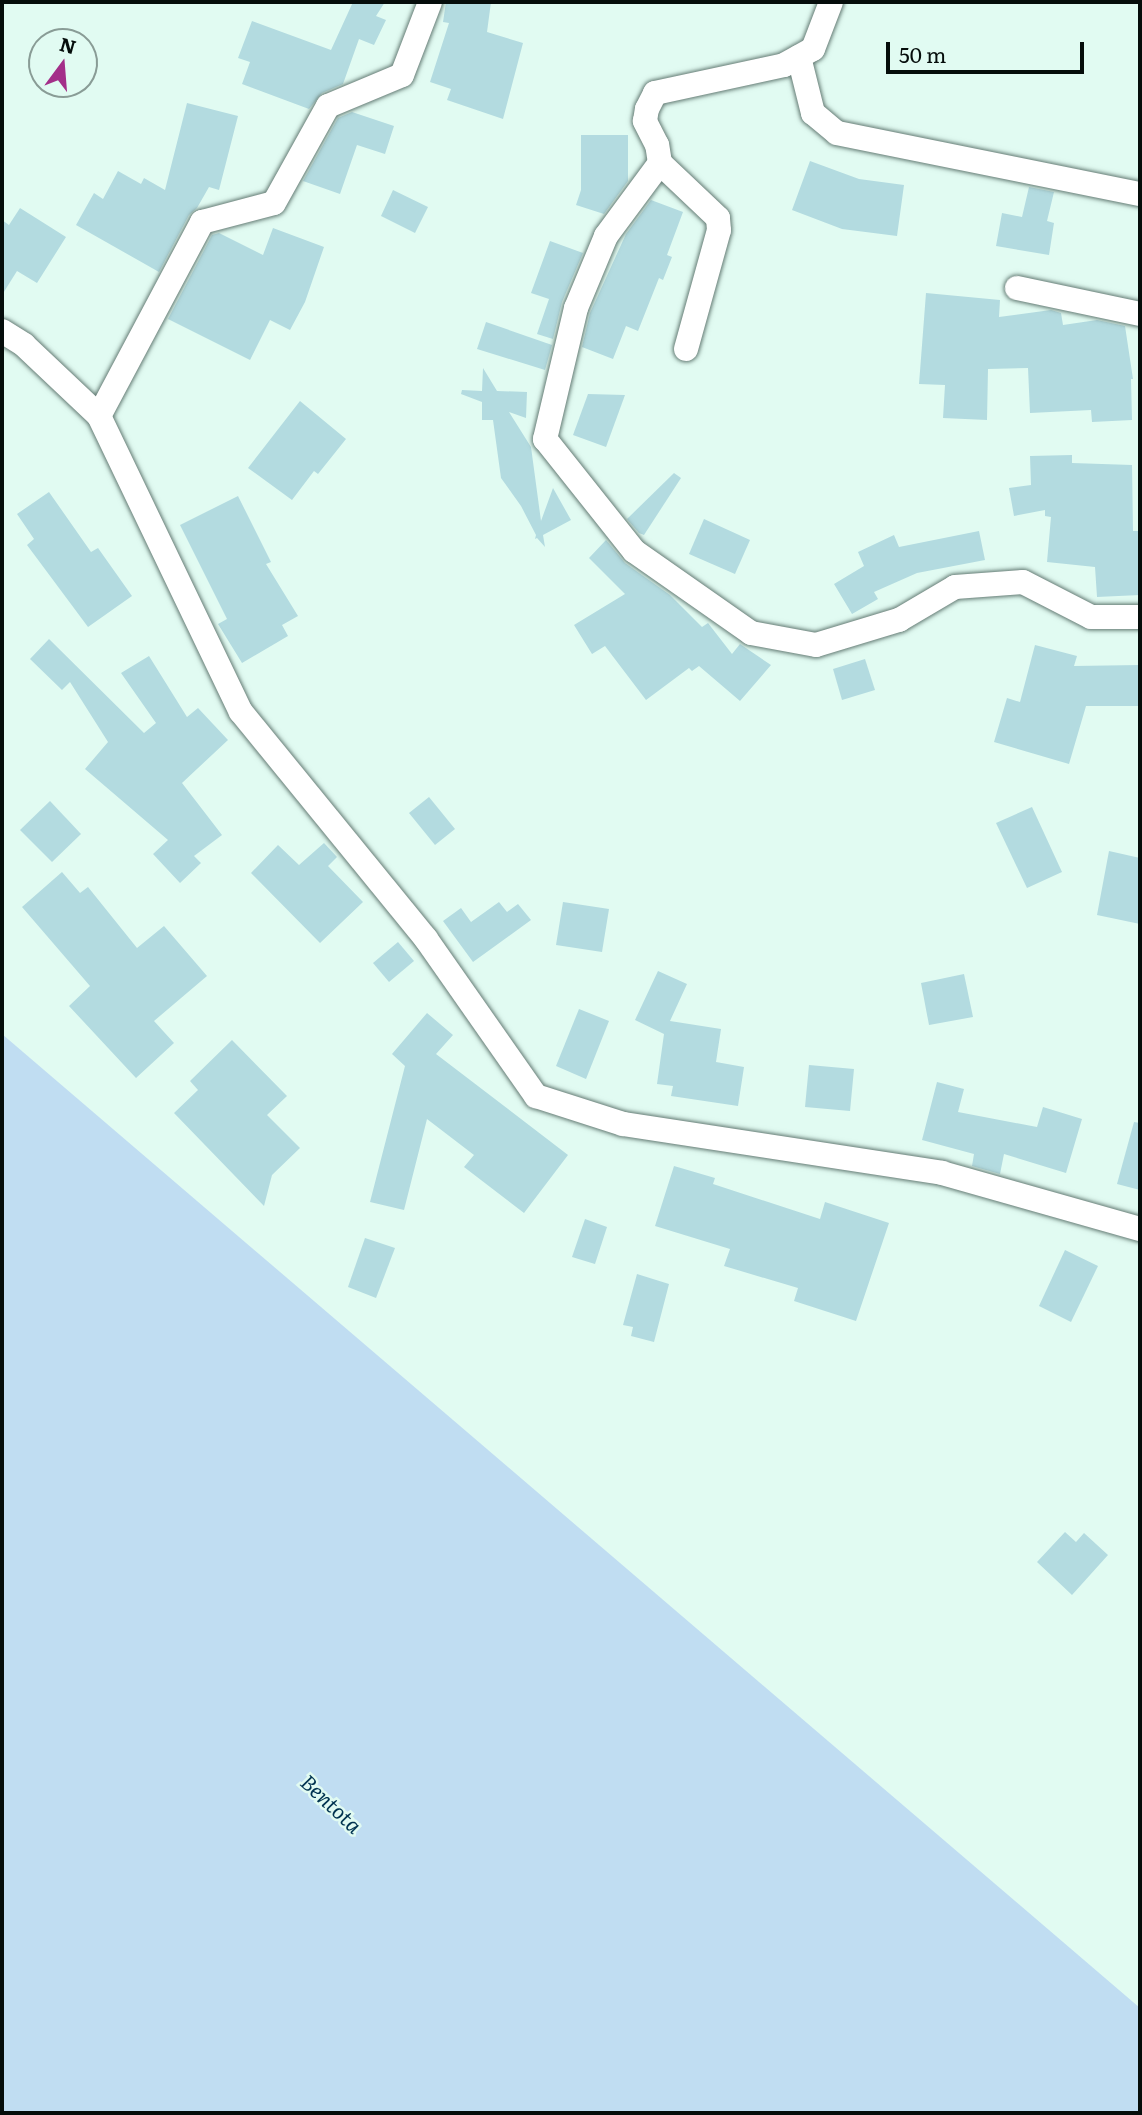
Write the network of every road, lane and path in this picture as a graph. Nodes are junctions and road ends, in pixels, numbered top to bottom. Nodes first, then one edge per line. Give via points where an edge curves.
1 (430, 2) edge
2 (831, 2) edge
3 (799, 57) junction
4 (660, 163) junction
5 (1140, 194) edge
6 (1017, 288) dead end
7 (1140, 314) edge
8 (2, 331) edge
9 (686, 349) dead end
10 (99, 415) junction
11 (1140, 617) edge
12 (1140, 1228) edge

1 - 10 street via 402,75 328,106 274,202 202,222
2 - 3 street via 813,49
3 - 4 street via 784,65 655,93 645,121
3 - 5 street via 813,113 837,133
4 - 9 street via 718,218 719,230
4 - 11 street via 606,236 576,308 545,439 634,551 751,634 816,645 899,620 955,587 1023,582 1091,617
6 - 7 street
8 - 10 street via 24,345
10 - 12 street via 242,712 426,939 536,1096 623,1124 942,1173

